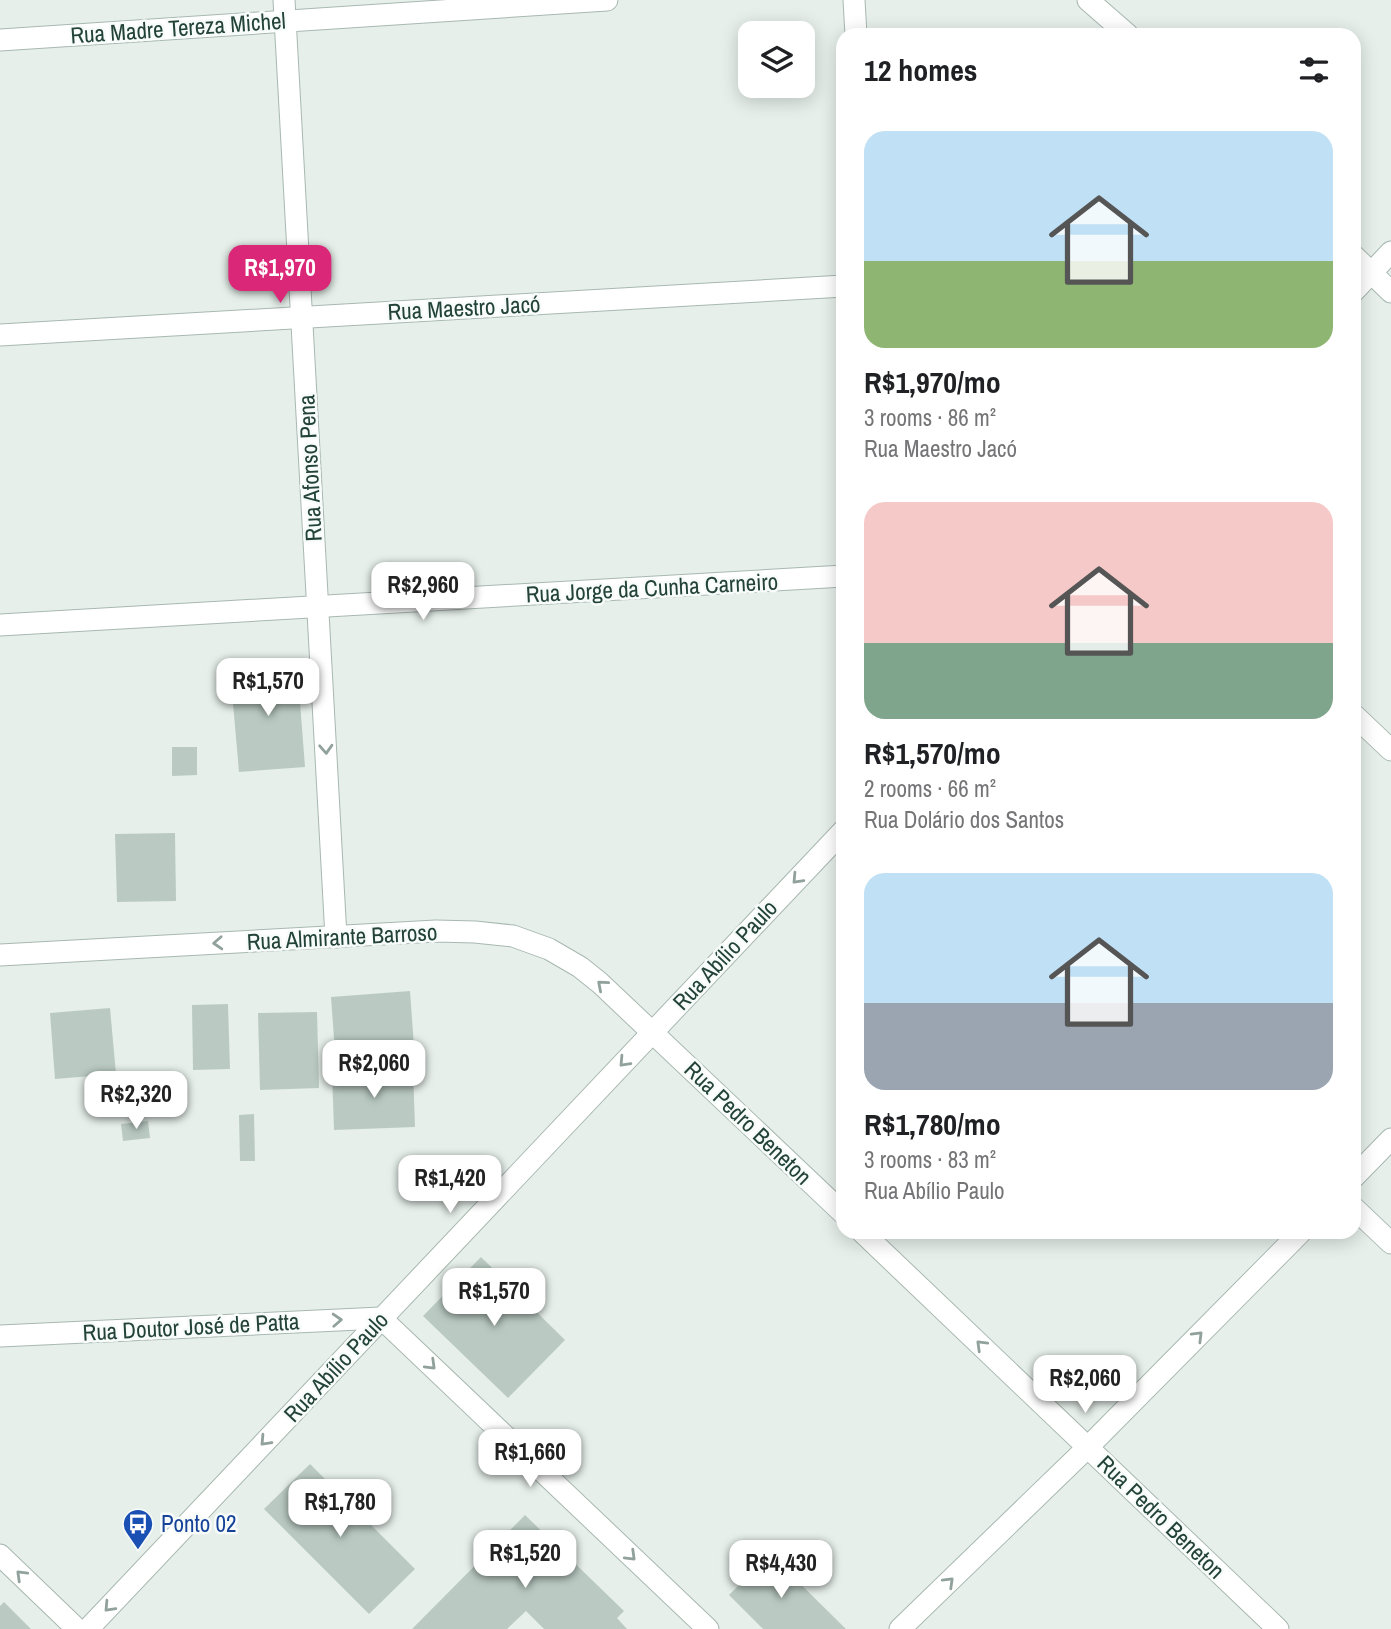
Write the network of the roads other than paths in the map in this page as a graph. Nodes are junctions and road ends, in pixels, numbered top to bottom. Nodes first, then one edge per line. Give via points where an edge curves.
1 (607, 0) edge
2 (855, 0) edge
3 (1088, 0) edge
4 (285, 10) edge
5 (856, 28) edge
6 (1120, 28) edge
7 (0, 40) edge
8 (1391, 252) edge
9 (1361, 263) edge
10 (1371, 273) junction
11 (1361, 284) edge
12 (836, 286) edge
13 (1391, 292) edge
14 (302, 317) junction
15 (0, 335) edge
16 (836, 576) edge
17 (318, 607) junction
18 (0, 625) edge
19 (1361, 722) edge
20 (1391, 750) edge
21 (836, 838) edge
22 (336, 937) junction
23 (0, 955) edge
24 (652, 1032) junction
25 (1391, 1139) edge
26 (1361, 1170) edge
27 (836, 1206) edge
28 (1361, 1215) edge
29 (869, 1239) edge
30 (1294, 1239) edge
31 (1391, 1243) edge
32 (382, 1318) junction
33 (0, 1336) edge
34 (1088, 1447) junction
35 (0, 1555) edge
36 (77, 1629) edge
37 (88, 1629) edge
38 (708, 1629) edge
39 (900, 1629) edge
40 (1278, 1629) edge

1 - 4 street, Rua Madre Tereza Michel
2 - 5 street
3 - 6 street
4 - 7 street, Rua Madre Tereza Michel
4 - 14 street, Rua Afonso Pena
8 - 10 street
9 - 10 street
10 - 11 street
10 - 13 street
12 - 14 street, Rua Maestro Jacó
14 - 15 street, Rua Maestro Jacó
14 - 17 street, Rua Afonso Pena
16 - 17 street, Rua Jorge da Cunha Carneiro
17 - 18 street, Rua Jorge da Cunha Carneiro
17 -> 22 street, Rua Afonso Pena
19 - 20 street
21 -> 24 street, Rua Abílio Paulo
22 -> 23 street, Rua Almirante Barroso
24 -> 22 street, Rua Almirante Barroso via 580,967 513,936 436,931
24 - 27 street, Rua Pedro Beneton
24 -> 32 street, Rua Abílio Paulo
25 - 26 street
28 - 31 street
34 -> 29 street, Rua Pedro Beneton
34 -> 30 street
33 -> 32 street, Rua Doutor José de Patta
32 -> 37 street, Rua Abílio Paulo
32 -> 38 street
39 -> 34 street
34 - 40 street, Rua Pedro Beneton
36 -> 35 street

